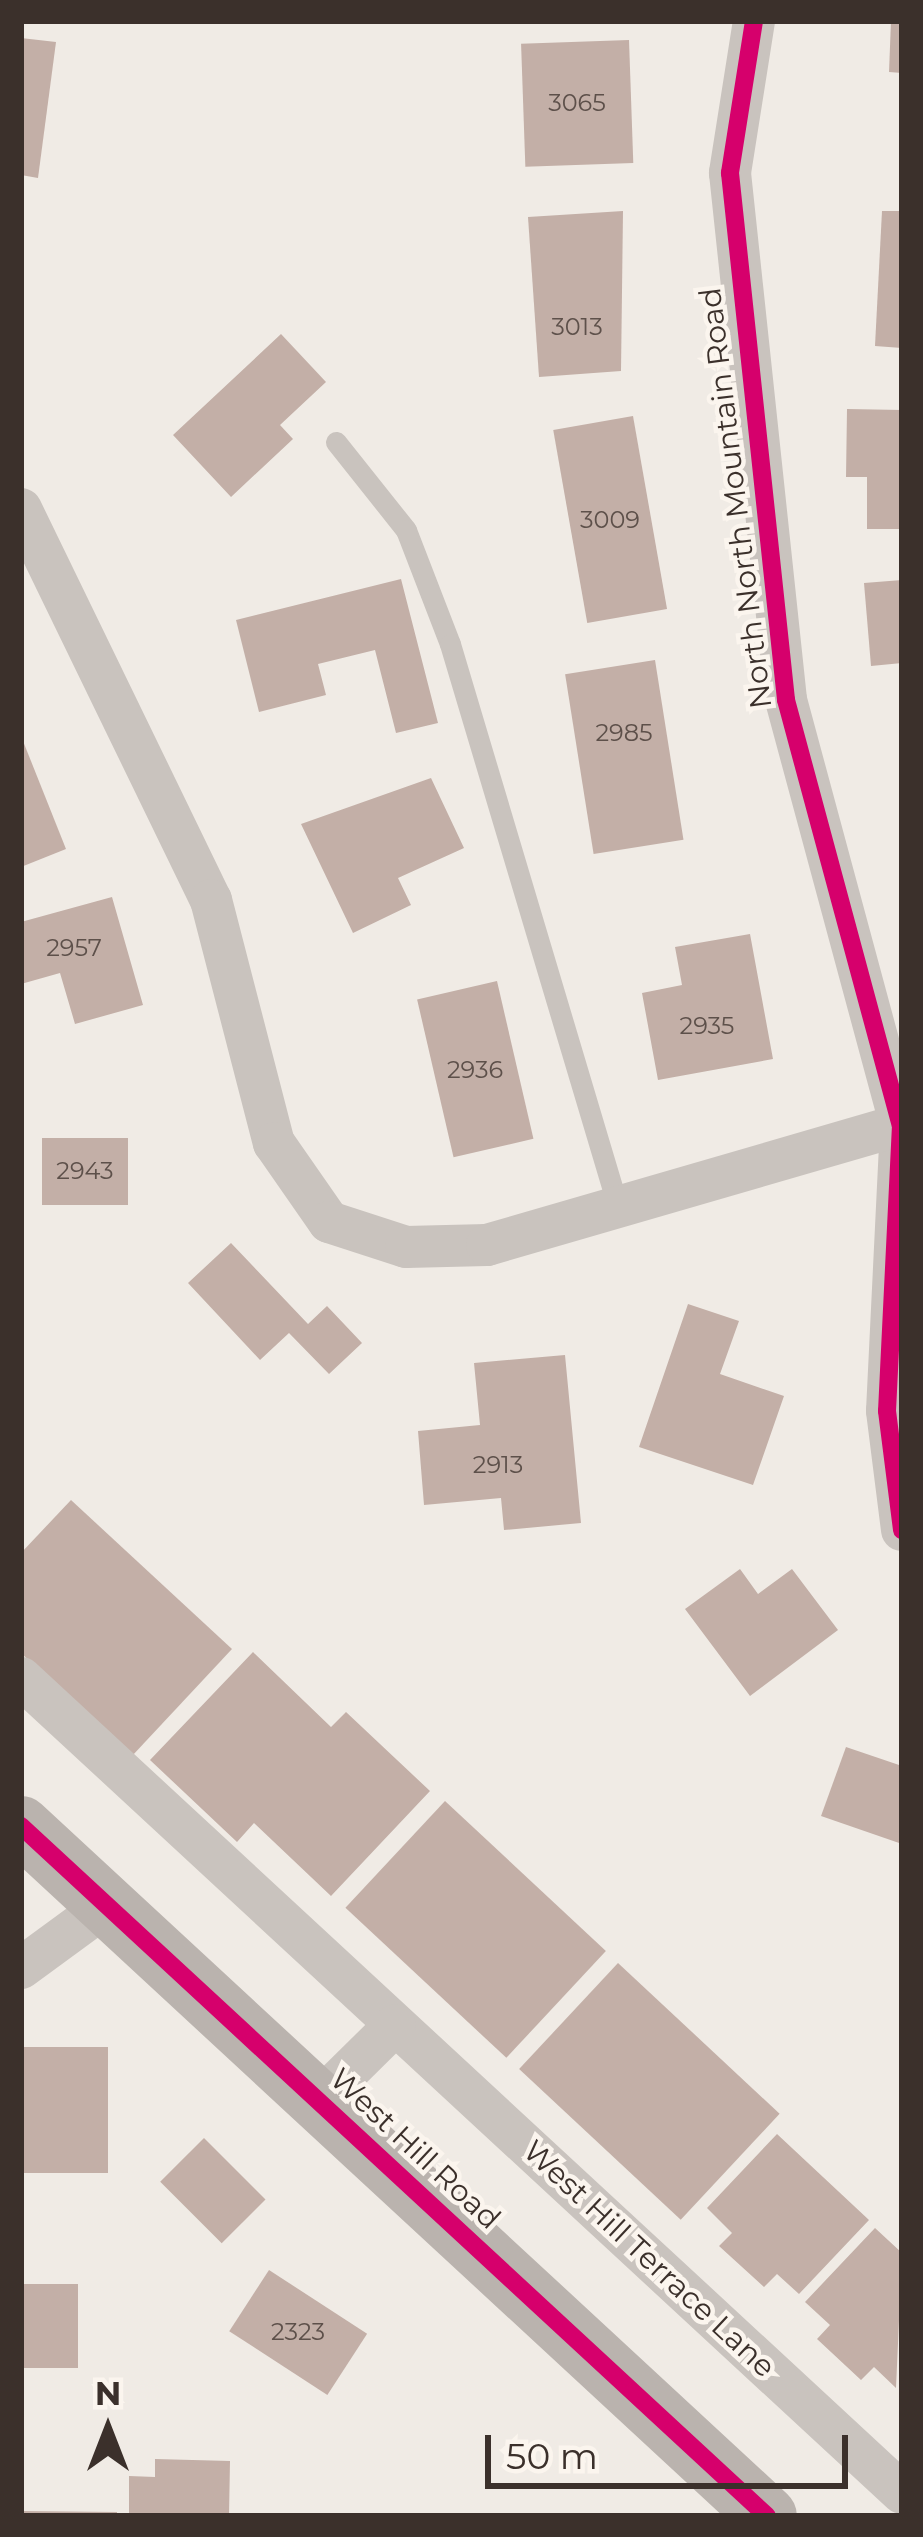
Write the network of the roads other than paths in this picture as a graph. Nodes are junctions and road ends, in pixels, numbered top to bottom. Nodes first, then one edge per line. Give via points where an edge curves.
1 (754, 21) edge
2 (336, 442) dead end
3 (21, 509) edge
4 (901, 1125) edge
5 (618, 1207) junction
6 (902, 1530) edge
7 (21, 1678) edge
8 (21, 1826) edge
9 (106, 1905) junction
10 (21, 1968) edge
11 (395, 2025) junction
12 (318, 2101) junction
13 (902, 2493) edge
14 (767, 2516) edge

1 - 4 street, North North Mountain Road via 730,173 786,700
2 - 5 lane via 406,530 450,644
3 - 5 street via 211,900 274,1143 329,1222 406,1247 487,1245
4 - 5 street
4 - 6 street, North North Mountain Road via 887,1411
7 - 11 street, West Hill Terrace Lane
8 - 9 street, West Hill Road
9 - 10 street
9 - 12 street, West Hill Road
11 - 12 street
11 - 13 street, West Hill Terrace Lane
12 - 14 street, West Hill Road

